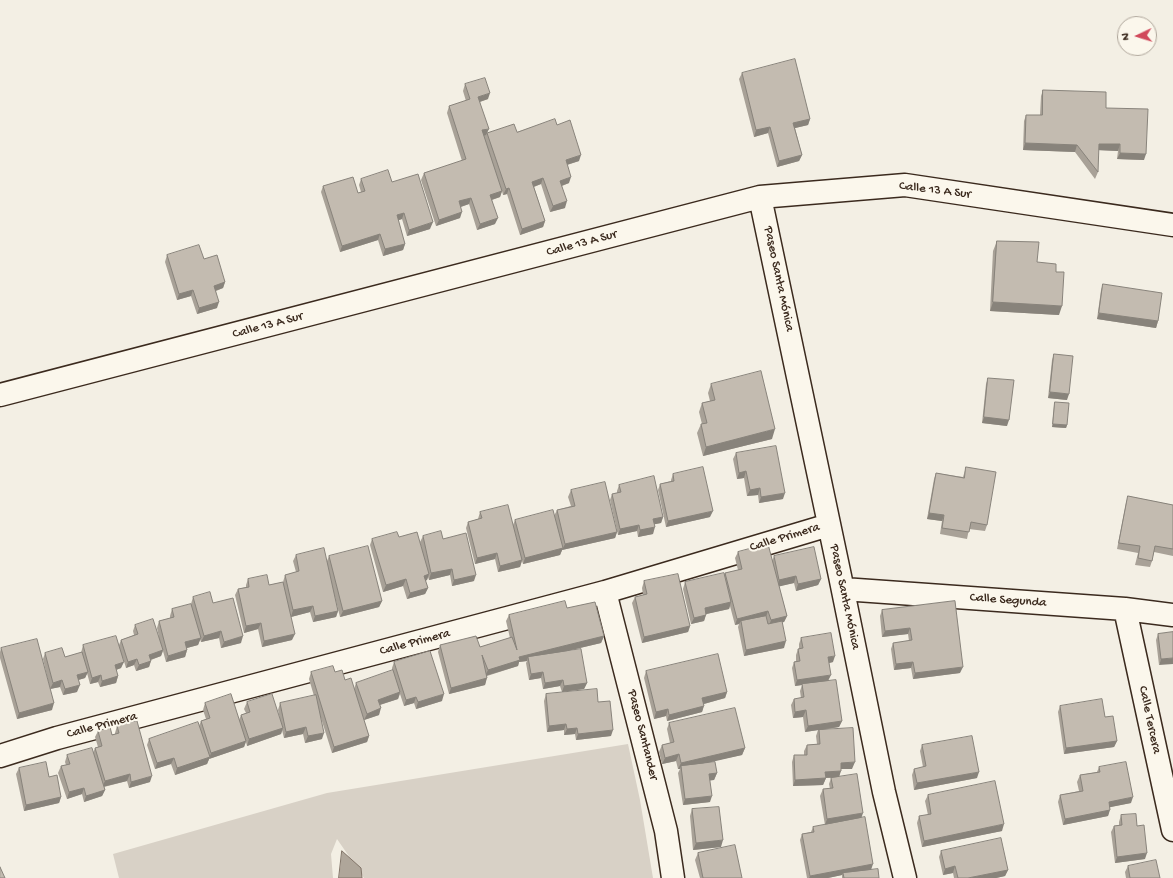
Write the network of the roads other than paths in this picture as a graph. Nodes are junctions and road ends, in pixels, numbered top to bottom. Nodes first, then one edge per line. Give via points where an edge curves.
1 (760, 197) junction
2 (1173, 225) edge
3 (0, 395) edge
4 (829, 525) junction
5 (843, 589) junction
6 (605, 592) junction
7 (1125, 609) junction
8 (1173, 615) edge
9 (0, 756) edge
10 (1173, 830) edge
11 (673, 878) edge
12 (905, 878) edge

1 - 2 street, Calle 13 A Sur via 905,185
1 - 3 street, Calle 13 A Sur
1 - 4 street, Paseo Santa Mónica
4 - 5 street, Paseo Santa Mónica
4 - 6 street, Calle Primera
5 - 7 street, Calle Segunda
5 - 12 street, Paseo Santa Mónica via 884,792
6 - 9 street, Calle Primera via 57,738
6 - 11 street, Paseo Santander via 666,831
7 - 8 street, Calle Segunda
7 - 10 street, Calle Tercera

